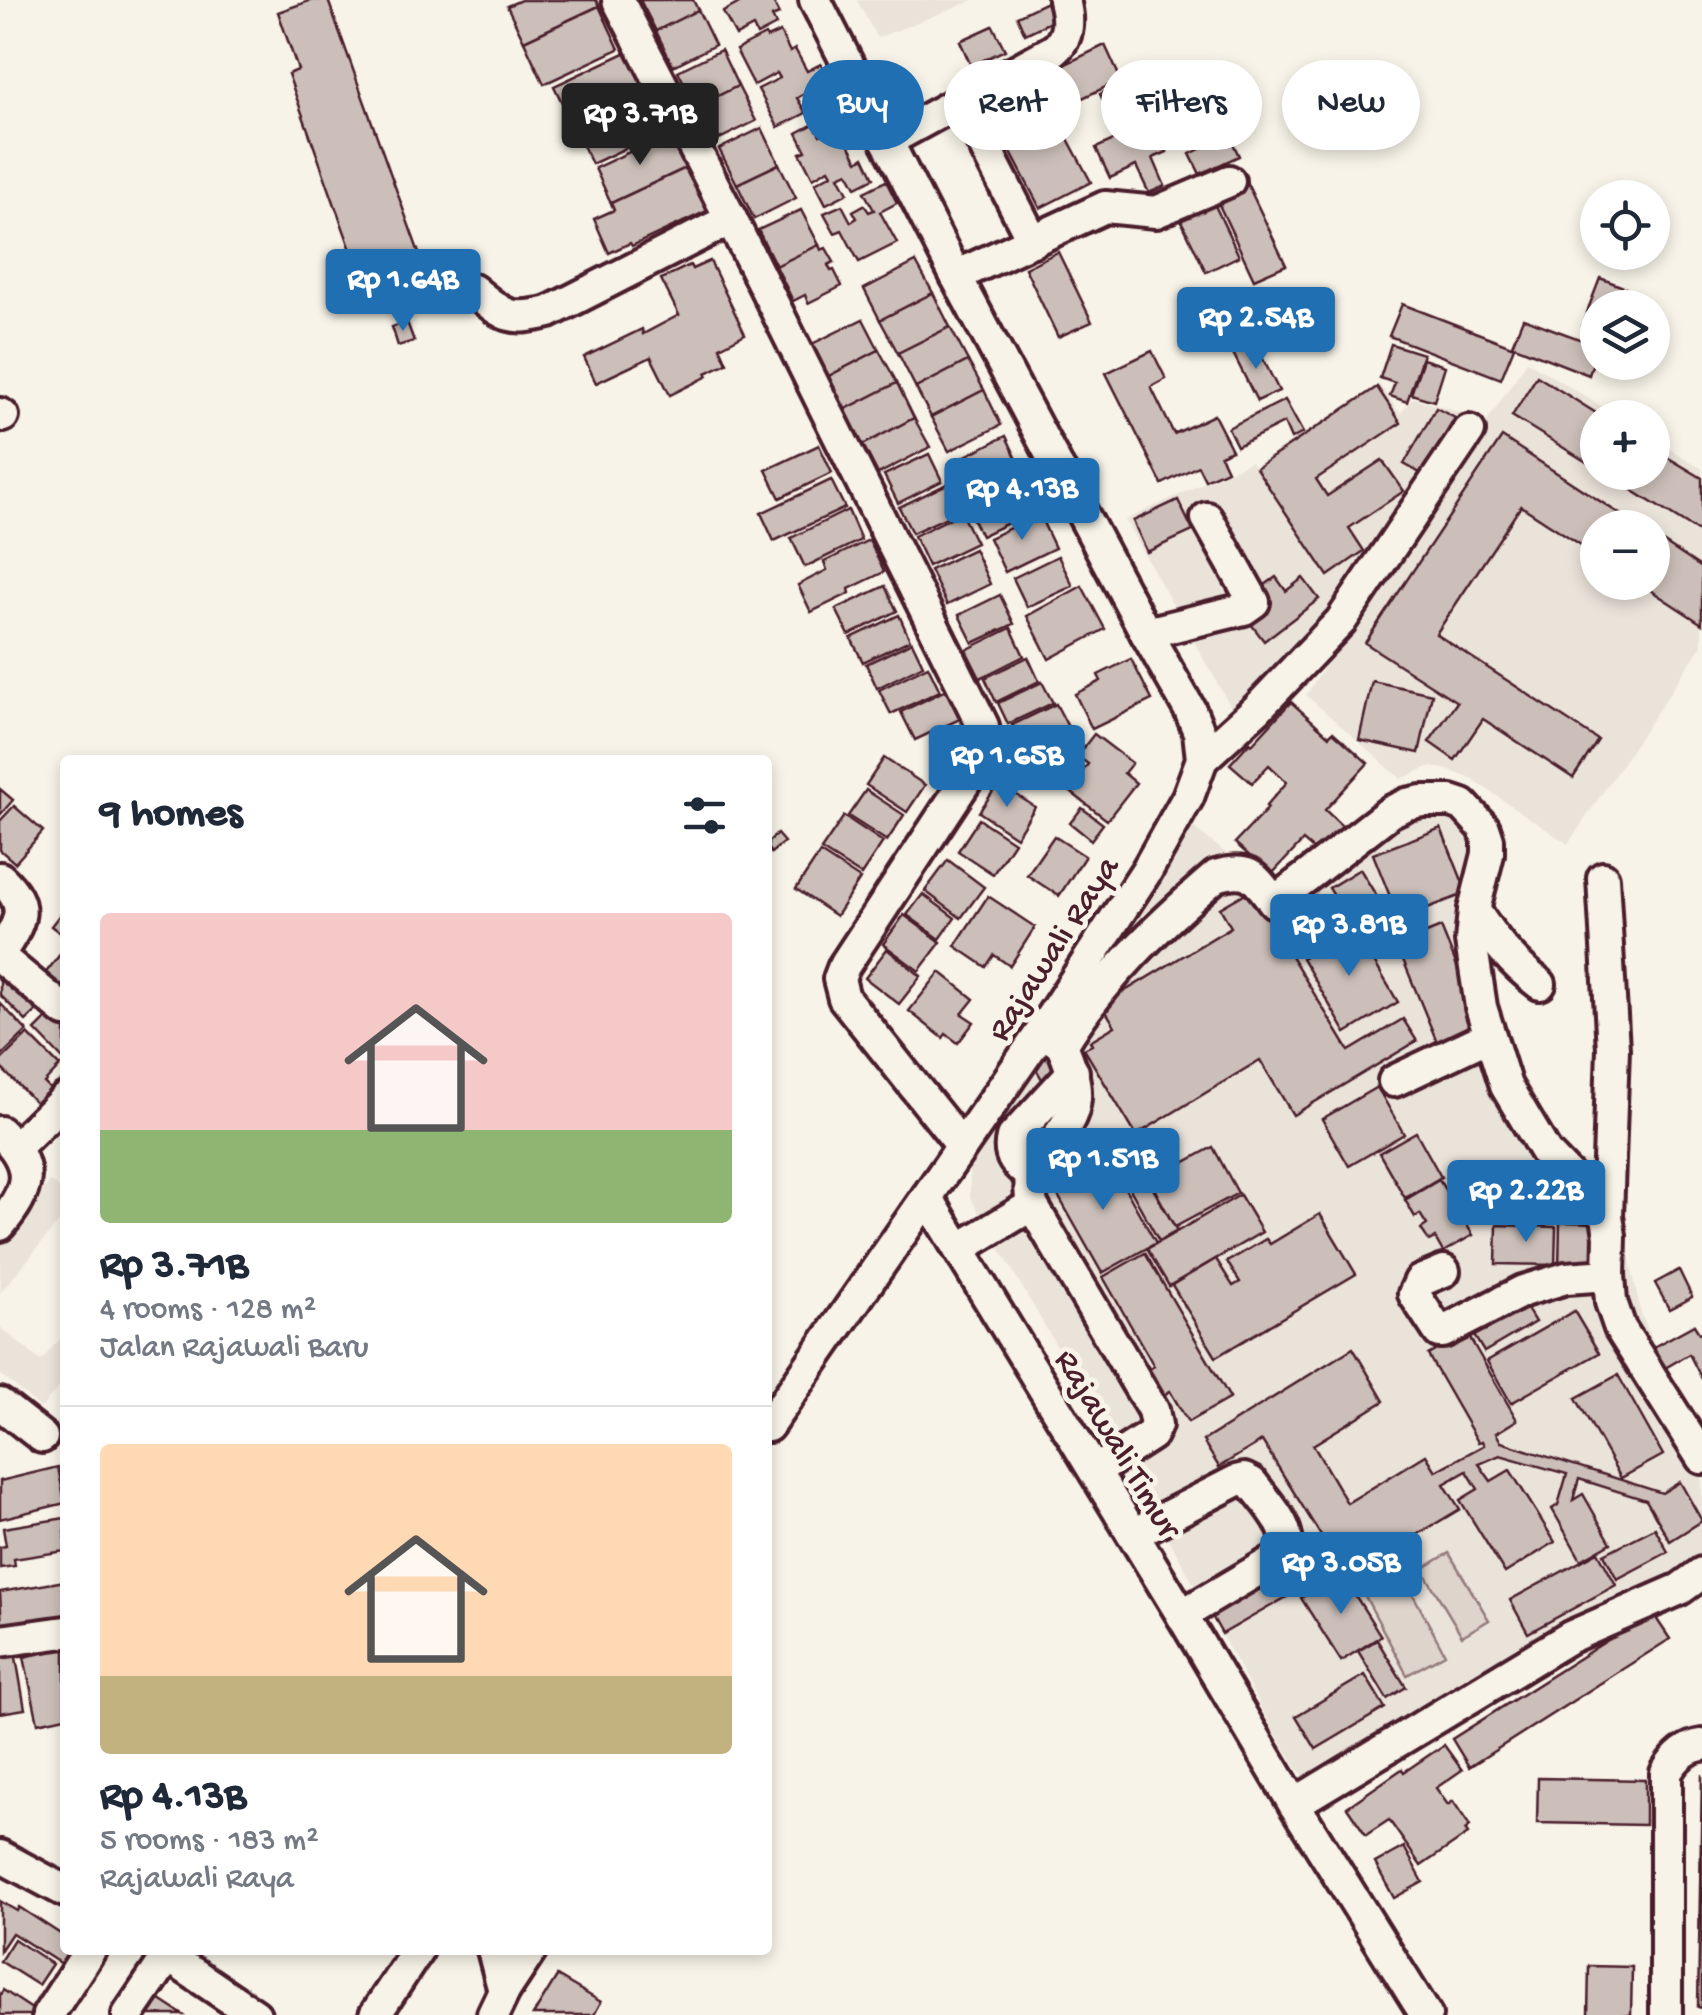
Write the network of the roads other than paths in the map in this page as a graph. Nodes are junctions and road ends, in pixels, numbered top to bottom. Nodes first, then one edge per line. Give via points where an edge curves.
1 (618, 0) edge
2 (815, 0) edge
3 (1064, 0) edge
4 (846, 60) edge
5 (1034, 60) edge
6 (892, 150) edge
7 (987, 150) edge
8 (1229, 181) dead end
9 (731, 219) junction
10 (1033, 241) junction
11 (956, 276) junction
12 (473, 290) dead end
13 (1470, 431) dead end
14 (1207, 518) dead end
15 (1146, 633) junction
16 (1202, 759) junction
17 (1603, 878) dead end
18 (10, 890) edge
19 (1474, 910) junction
20 (0, 955) edge
21 (1540, 984) dead end
22 (60, 1007) edge
23 (1489, 1036) junction
24 (1059, 1049) junction
25 (1394, 1081) dead end
26 (60, 1104) edge
27 (8, 1140) edge
28 (962, 1146) junction
29 (1032, 1191) junction
30 (927, 1198) junction
31 (1606, 1216) junction
32 (0, 1225) edge
33 (958, 1248) junction
34 (1444, 1271) dead end
35 (1609, 1275) junction
36 (0, 1404) edge
37 (772, 1420) edge
38 (42, 1437) dead end
39 (1702, 1458) edge
40 (1094, 1471) junction
41 (1132, 1534) junction
42 (1702, 1574) edge
43 (1182, 1615) junction
44 (60, 1633) edge
45 (0, 1641) edge
46 (1702, 1745) edge
47 (1294, 1804) junction
48 (0, 1856) edge
49 (60, 1889) edge
50 (87, 1955) edge
51 (164, 1955) edge
52 (169, 1955) edge
53 (415, 1955) edge
54 (493, 1955) edge
55 (528, 1955) edge
56 (498, 2002) edge
57 (221, 2006) edge
58 (48, 2015) edge
59 (128, 2015) edge
60 (255, 2015) edge
61 (375, 2015) edge
62 (1426, 2015) edge
63 (1666, 2015) edge

1 - 9 street
2 - 4 street
3 - 5 street via 1065,37
6 - 11 street
7 - 10 street
8 - 10 street via 1156,212 1104,208
9 - 12 street via 549,312 508,316
9 - 28 street via 983,726 977,764 838,979 844,998
10 - 11 street
11 - 15 street
13 - 16 street via 1341,621
14 - 15 street via 1254,602
15 - 16 street via 1195,721
16 - 24 street, Rajawali Raya
17 - 31 street via 1613,1049
18 - 20 street via 17,924
19 - 21 street via 1495,942
19 - 23 street via 1471,941
19 - 24 street via 1488,854 1484,828 1451,801 1407,804 1274,902 1246,872 1216,876 1131,956
20 - 22 street
23 - 25 street
23 - 31 street via 1506,1086 1546,1153
24 - 28 street, Rajawali Raya
24 - 29 street via 1075,1099
26 - 27 street
27 - 32 street via 24,1170 24,1190
28 - 30 street, Rajawali Raya
29 - 33 street
29 - 40 street via 1156,1417 1151,1435
30 - 33 street, Rajawali Timur
30 - 37 street, Rajawali Raya
31 - 35 street
33 - 40 street, Rajawali Timur
34 - 35 street via 1420,1281 1414,1294 1439,1332 1524,1291 1566,1278
35 - 39 street via 1620,1328
36 - 38 street
40 - 41 street, Rajawali Timur
41 - 43 street, Rajawali Timur
41 - 43 street via 1244,1479 1286,1531 1285,1554
42 - 47 street via 1570,1637
43 - 47 street, Rajawali Timur
44 - 45 street
46 - 63 street via 1674,1760 1666,1773
47 - 62 street, Rajawali Timur
48 - 49 street
50 - 58 street
51 - 59 street
52 - 57 street
53 - 61 street
54 - 56 street
55 - 56 street
57 - 60 street

